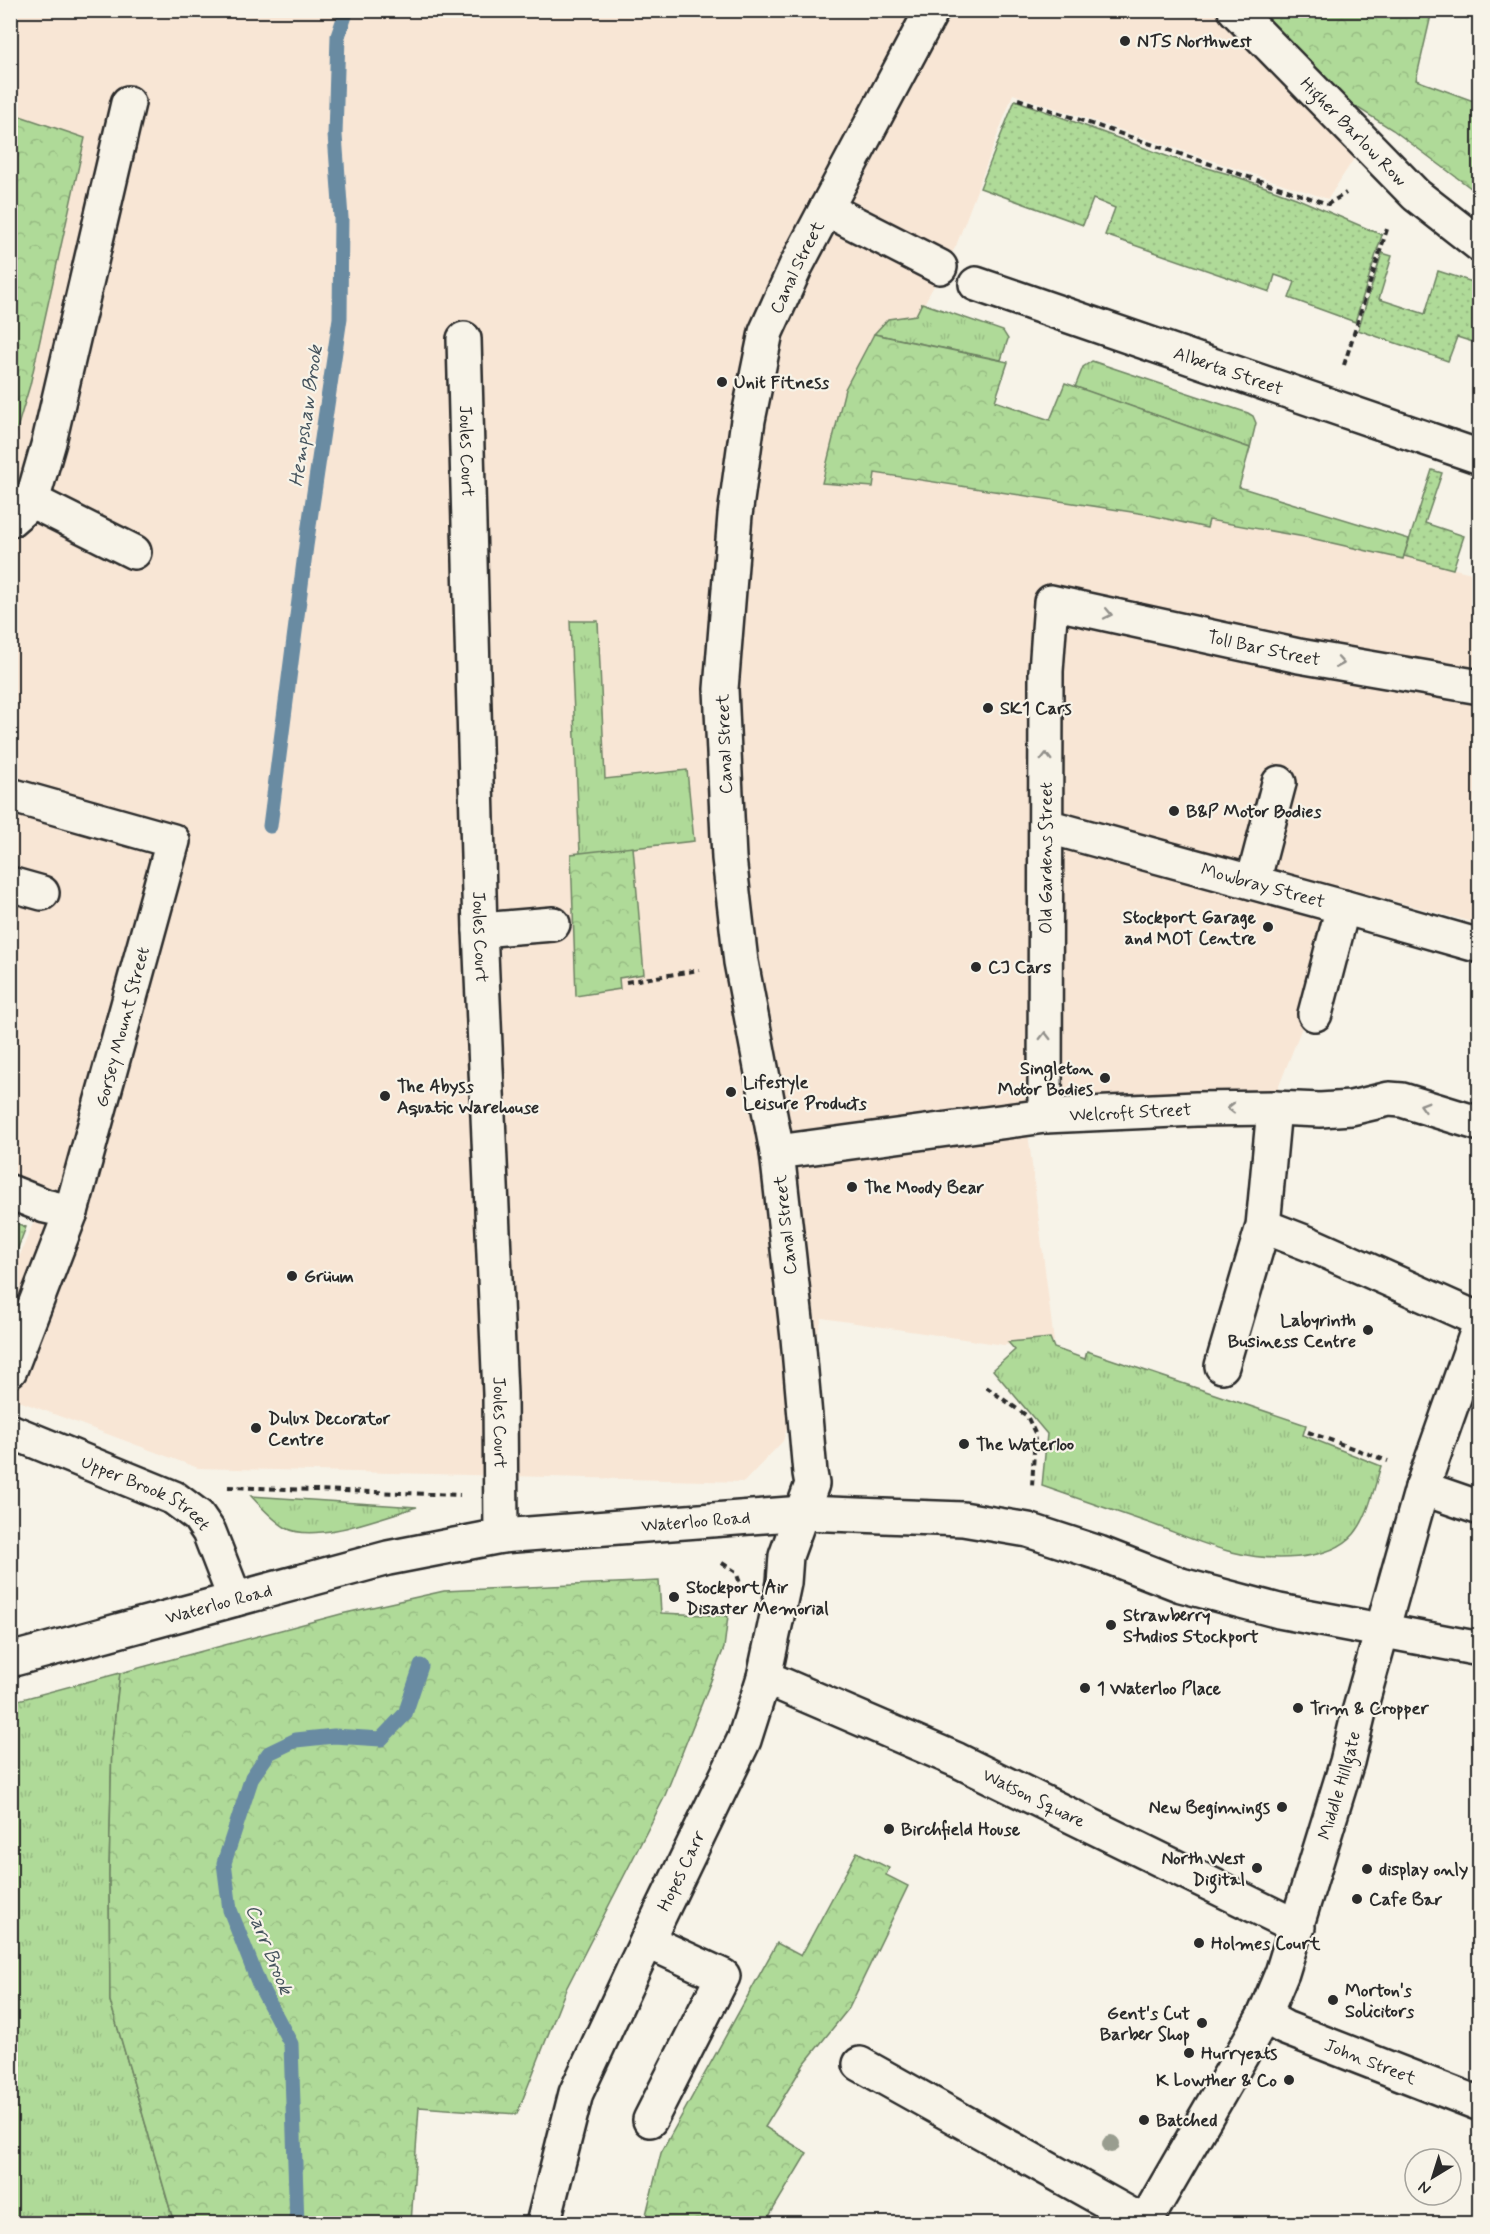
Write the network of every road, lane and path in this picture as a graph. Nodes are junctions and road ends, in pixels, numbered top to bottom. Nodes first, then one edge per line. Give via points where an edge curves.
1 (932, 10) edge
2 (1235, 10) edge
3 (1018, 99) dead end
4 (128, 103) dead end
5 (1346, 193) dead end
6 (826, 209) junction
7 (1389, 221) dead end
8 (1479, 245) edge
9 (940, 267) dead end
10 (976, 284) dead end
11 (464, 339) dead end
12 (1331, 406) junction
13 (1479, 457) edge
14 (22, 511) edge
15 (134, 552) dead end
16 (1051, 602) joint
17 (1479, 687) edge
18 (1279, 783) dead end
19 (10, 795) edge
20 (1046, 826) junction
21 (1253, 882) junction
22 (10, 884) edge
23 (42, 893) dead end
24 (1343, 907) junction
25 (553, 924) dead end
26 (480, 930) junction
27 (1479, 946) edge
28 (700, 970) dead end
29 (626, 982) dead end
30 (1315, 1014) dead end
31 (1274, 1108) junction
32 (1045, 1116) junction
33 (1479, 1124) edge
34 (777, 1152) junction
35 (10, 1192) edge
36 (71, 1212) junction
37 (1263, 1226) junction
38 (1479, 1322) edge
39 (1222, 1366) dead end
40 (10, 1370) edge
41 (986, 1387) dead end
42 (10, 1431) edge
43 (1308, 1432) dead end
44 (1391, 1462) dead end
45 (1422, 1488) junction
46 (453, 1494) dead end
47 (174, 1497) junction
48 (1479, 1508) edge
49 (802, 1513) junction
50 (1029, 1530) junction
51 (501, 1536) junction
52 (717, 1561) dead end
53 (742, 1591) dead end
54 (235, 1599) junction
55 (1382, 1631) junction
56 (1479, 1649) edge
57 (10, 1660) edge
58 (764, 1677) junction
59 (1298, 1927) junction
60 (647, 1941) junction
61 (1263, 2016) junction
62 (860, 2064) dead end
63 (1479, 2103) edge
64 (650, 2120) dead end
65 (543, 2223) edge
66 (1144, 2223) edge

1 - 6 street, Canal Street
2 - 8 street, Higher Barlow Row via 1416,195
3 - 5 path via 1328,204
4 - 14 street via 49,442
6 - 9 street
6 - 34 street, Canal Street via 766,332 748,420 735,515 721,689 730,870 741,962
7 - 12 path
10 - 12 street, Alberta Street
11 - 26 street, Joules Court
12 - 13 street, Alberta Street
14 - 15 street
16 -> 17 street, Toll Bar Street via 1299,656
20 -> 16 street, Old Gardens Street via 1046,671
18 - 21 street
19 - 36 street, Gorsey Mount Street via 173,841
20 - 21 street, Mowbray Street
32 -> 20 street, Old Gardens Street
21 - 24 street, Mowbray Street
22 - 23 street
24 - 27 street, Mowbray Street
24 - 30 street
25 - 26 street
26 - 51 street, Joules Court via 500,1394
28 - 29 path
31 -> 32 street, Welcroft Street
33 -> 31 street, Welcroft Street via 1402,1100 1341,1109
31 - 37 street
32 - 34 street, Welcroft Street
34 - 49 street, Canal Street via 812,1484
35 - 36 street
36 - 40 street, Gorsey Mount Street
37 - 38 street
37 - 39 street
38 - 45 street, Middle Hillgate
41 - 50 path via 1027,1416 1035,1433
42 - 47 street, Upper Brook Street
43 - 44 path
45 - 48 street
45 - 55 street, Middle Hillgate
46 - 47 path via 222,1487
47 - 54 street, Upper Brook Street via 198,1516 209,1532
49 - 50 street, Waterloo Road via 963,1519
49 - 51 street, Waterloo Road
49 - 58 street, Hopes Carr via 786,1556
50 - 55 street, Waterloo Road via 1181,1585 1279,1611
51 - 54 street, Waterloo Road via 388,1558
52 - 53 path via 736,1572
54 - 57 street, Waterloo Road
55 - 56 street, Waterloo Road
55 - 59 street, Middle Hillgate
58 - 59 street, Watson Square via 957,1760
58 - 60 street, Hopes Carr via 744,1740
59 - 61 street, Middle Hillgate
60 - 64 street via 723,1976
60 - 65 street, Hopes Carr via 576,2092
61 - 63 street, John Street
61 - 66 street, Middle Hillgate
62 - 66 street

